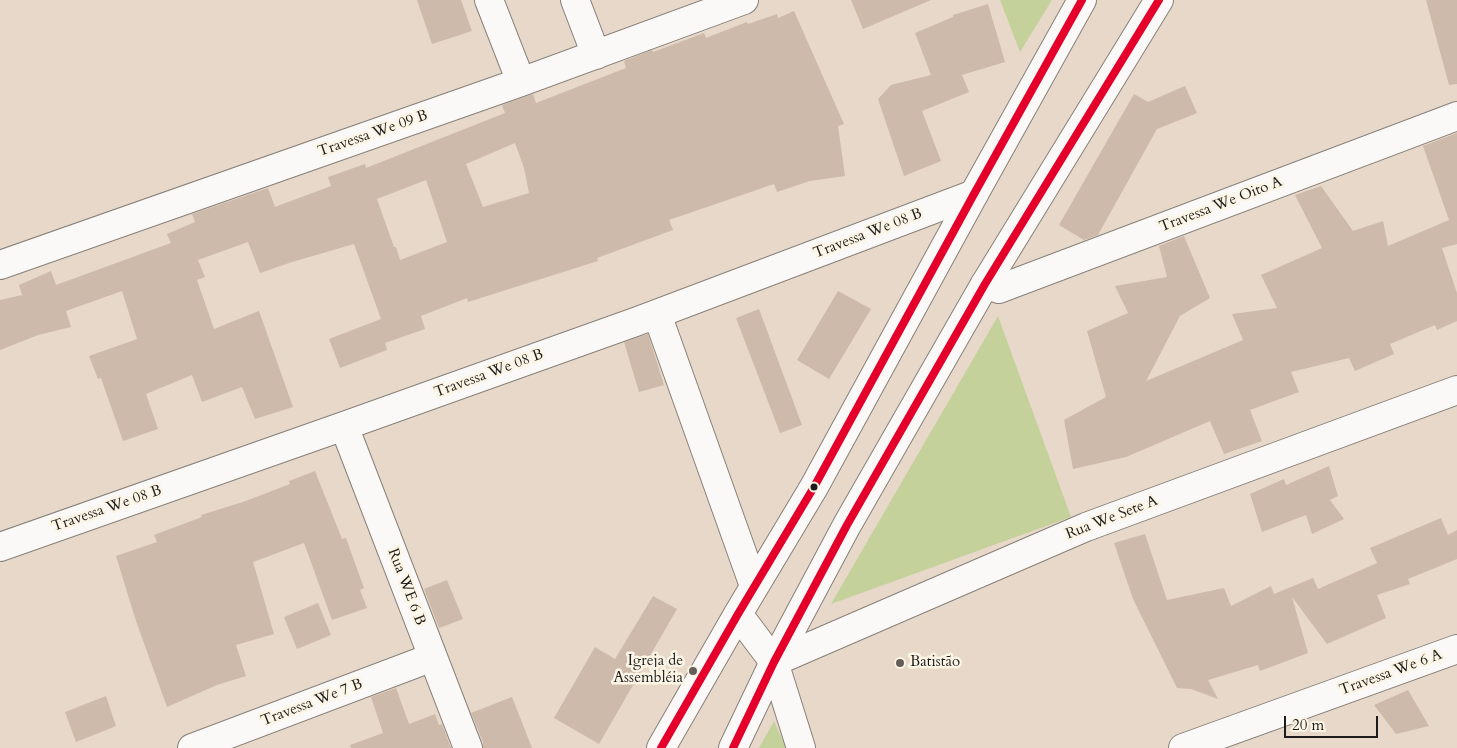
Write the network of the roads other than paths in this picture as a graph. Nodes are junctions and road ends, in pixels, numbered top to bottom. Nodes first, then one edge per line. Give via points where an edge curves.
1 (489, 0) edge
2 (575, 0) edge
3 (744, 0) edge
4 (1082, 0) edge
5 (1159, 0) edge
6 (596, 55) junction
7 (521, 82) junction
8 (1457, 116) edge
9 (974, 194) junction
10 (0, 265) edge
11 (985, 284) junction
12 (658, 314) junction
13 (1457, 390) edge
14 (344, 426) junction
15 (0, 547) edge
16 (754, 586) junction
17 (738, 614) junction
18 (1457, 648) edge
19 (433, 657) junction
20 (774, 662) junction
21 (192, 748) edge
22 (468, 748) edge
23 (661, 748) edge
24 (733, 748) edge
25 (801, 748) edge
26 (1183, 748) edge

1 - 7 street
2 - 6 street
3 - 6 street, Travessa We 09 B
4 - 9 street
5 - 11 street
6 - 7 street, Travessa We 09 B
7 - 10 street, Travessa We 09 B
8 - 11 street, Travessa We Oito A via 1000,289
9 - 12 street, Travessa We 08 B
9 - 16 street via 814,487
11 - 20 street via 847,525
12 - 14 street, Travessa We 08 B
12 - 16 street
13 - 20 street, Rua We Sete A via 1086,527
14 - 15 street, Travessa We 08 B
14 - 19 street, Rua WE 6 B
16 - 17 street
17 - 20 street
17 - 23 street
18 - 26 street, Travessa We 6 A
19 - 21 street, Travessa We 7 B
19 - 22 street, Rua WE 6 B
20 - 24 street
20 - 25 street

